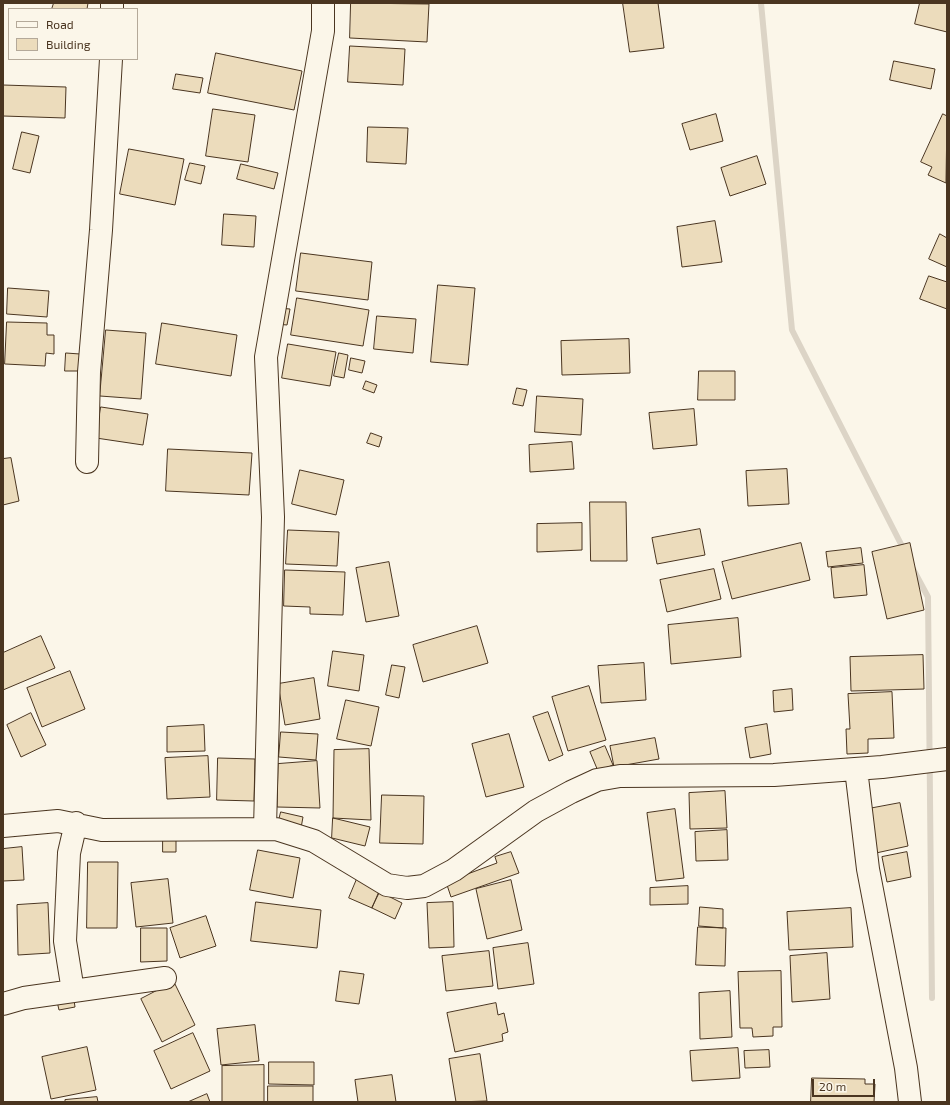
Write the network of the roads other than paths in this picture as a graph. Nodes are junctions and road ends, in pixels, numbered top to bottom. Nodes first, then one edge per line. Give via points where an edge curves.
1 (322, 3) edge
2 (111, 60) edge
3 (87, 462) dead end
4 (947, 759) edge
5 (856, 769) junction
6 (76, 823) junction
7 (3, 826) edge
8 (266, 828) junction
9 (165, 978) dead end
10 (73, 991) junction
11 (3, 1004) edge
12 (910, 1102) edge

1 - 8 street via 323,31 266,357 273,518
2 - 3 street via 101,230 89,372
4 - 5 street
5 - 8 street via 774,774 620,776 597,780 536,811 454,870 424,886 407,888 386,885 314,841
5 - 12 street via 868,869 906,1068
6 - 7 street via 43,821
6 - 8 street via 102,830
6 - 10 street via 69,853 65,941
9 - 10 street
10 - 11 street via 24,998

